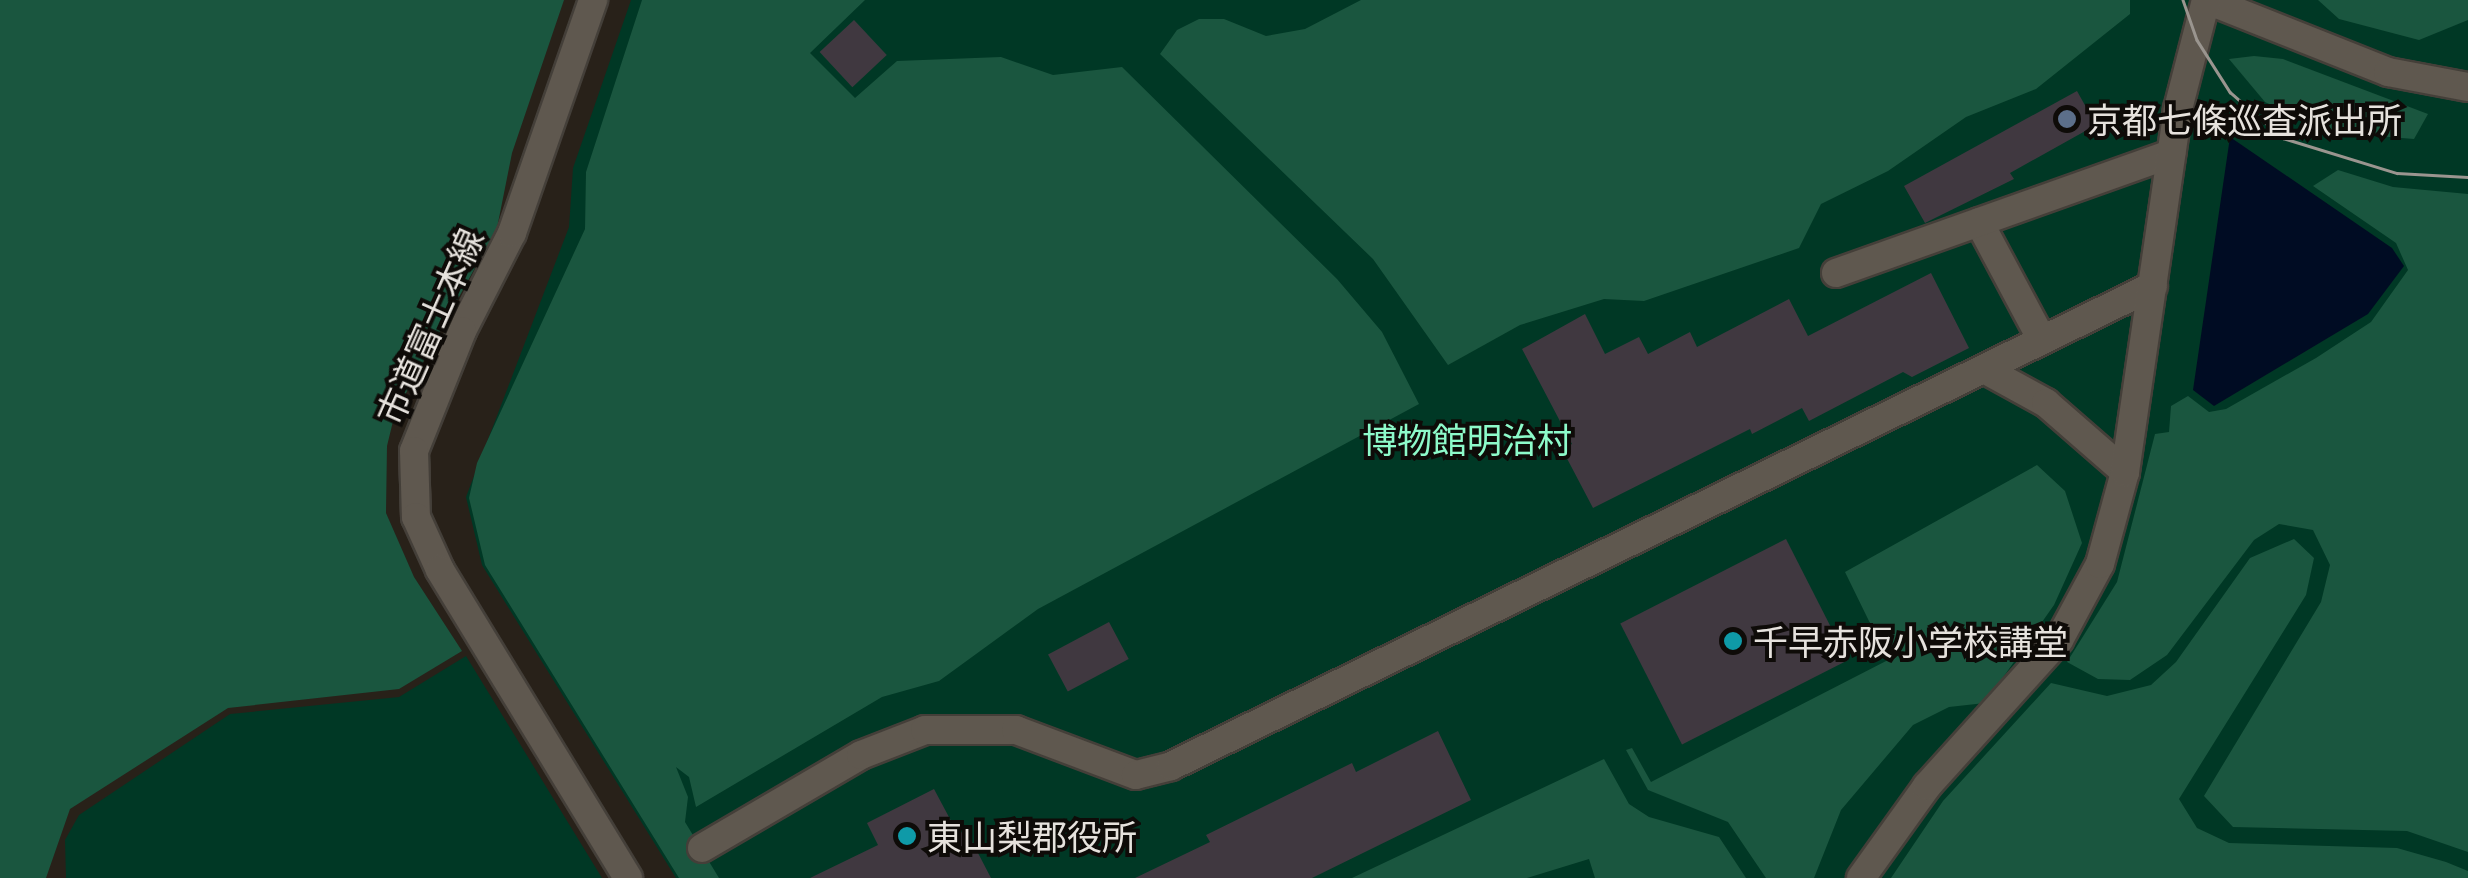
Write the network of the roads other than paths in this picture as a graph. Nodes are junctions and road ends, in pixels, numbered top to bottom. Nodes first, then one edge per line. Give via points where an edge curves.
1 (593, 0) edge
2 (2206, 0) edge
3 (2468, 87) edge
4 (2172, 154) junction
5 (1980, 222) junction
6 (1836, 273) dead end
7 (2152, 286) junction
8 (2042, 340) junction
9 (1984, 370) junction
10 (2125, 472) junction
11 (702, 848) dead end
12 (628, 878) edge
13 (1861, 878) edge

1 - 12 street, 市道富士本線 via 512,233 462,332 414,451 416,517 440,570
2 - 3 street via 2388,72
2 - 4 street
4 - 5 street
4 - 7 street
5 - 6 street
5 - 8 street
7 - 8 street
7 - 10 street
8 - 9 street
9 - 10 street via 2046,403
9 - 11 street via 1398,642 1171,766 1136,775 1016,730 970,726 914,733 861,755
10 - 13 street via 2109,541 2071,622 1927,786

